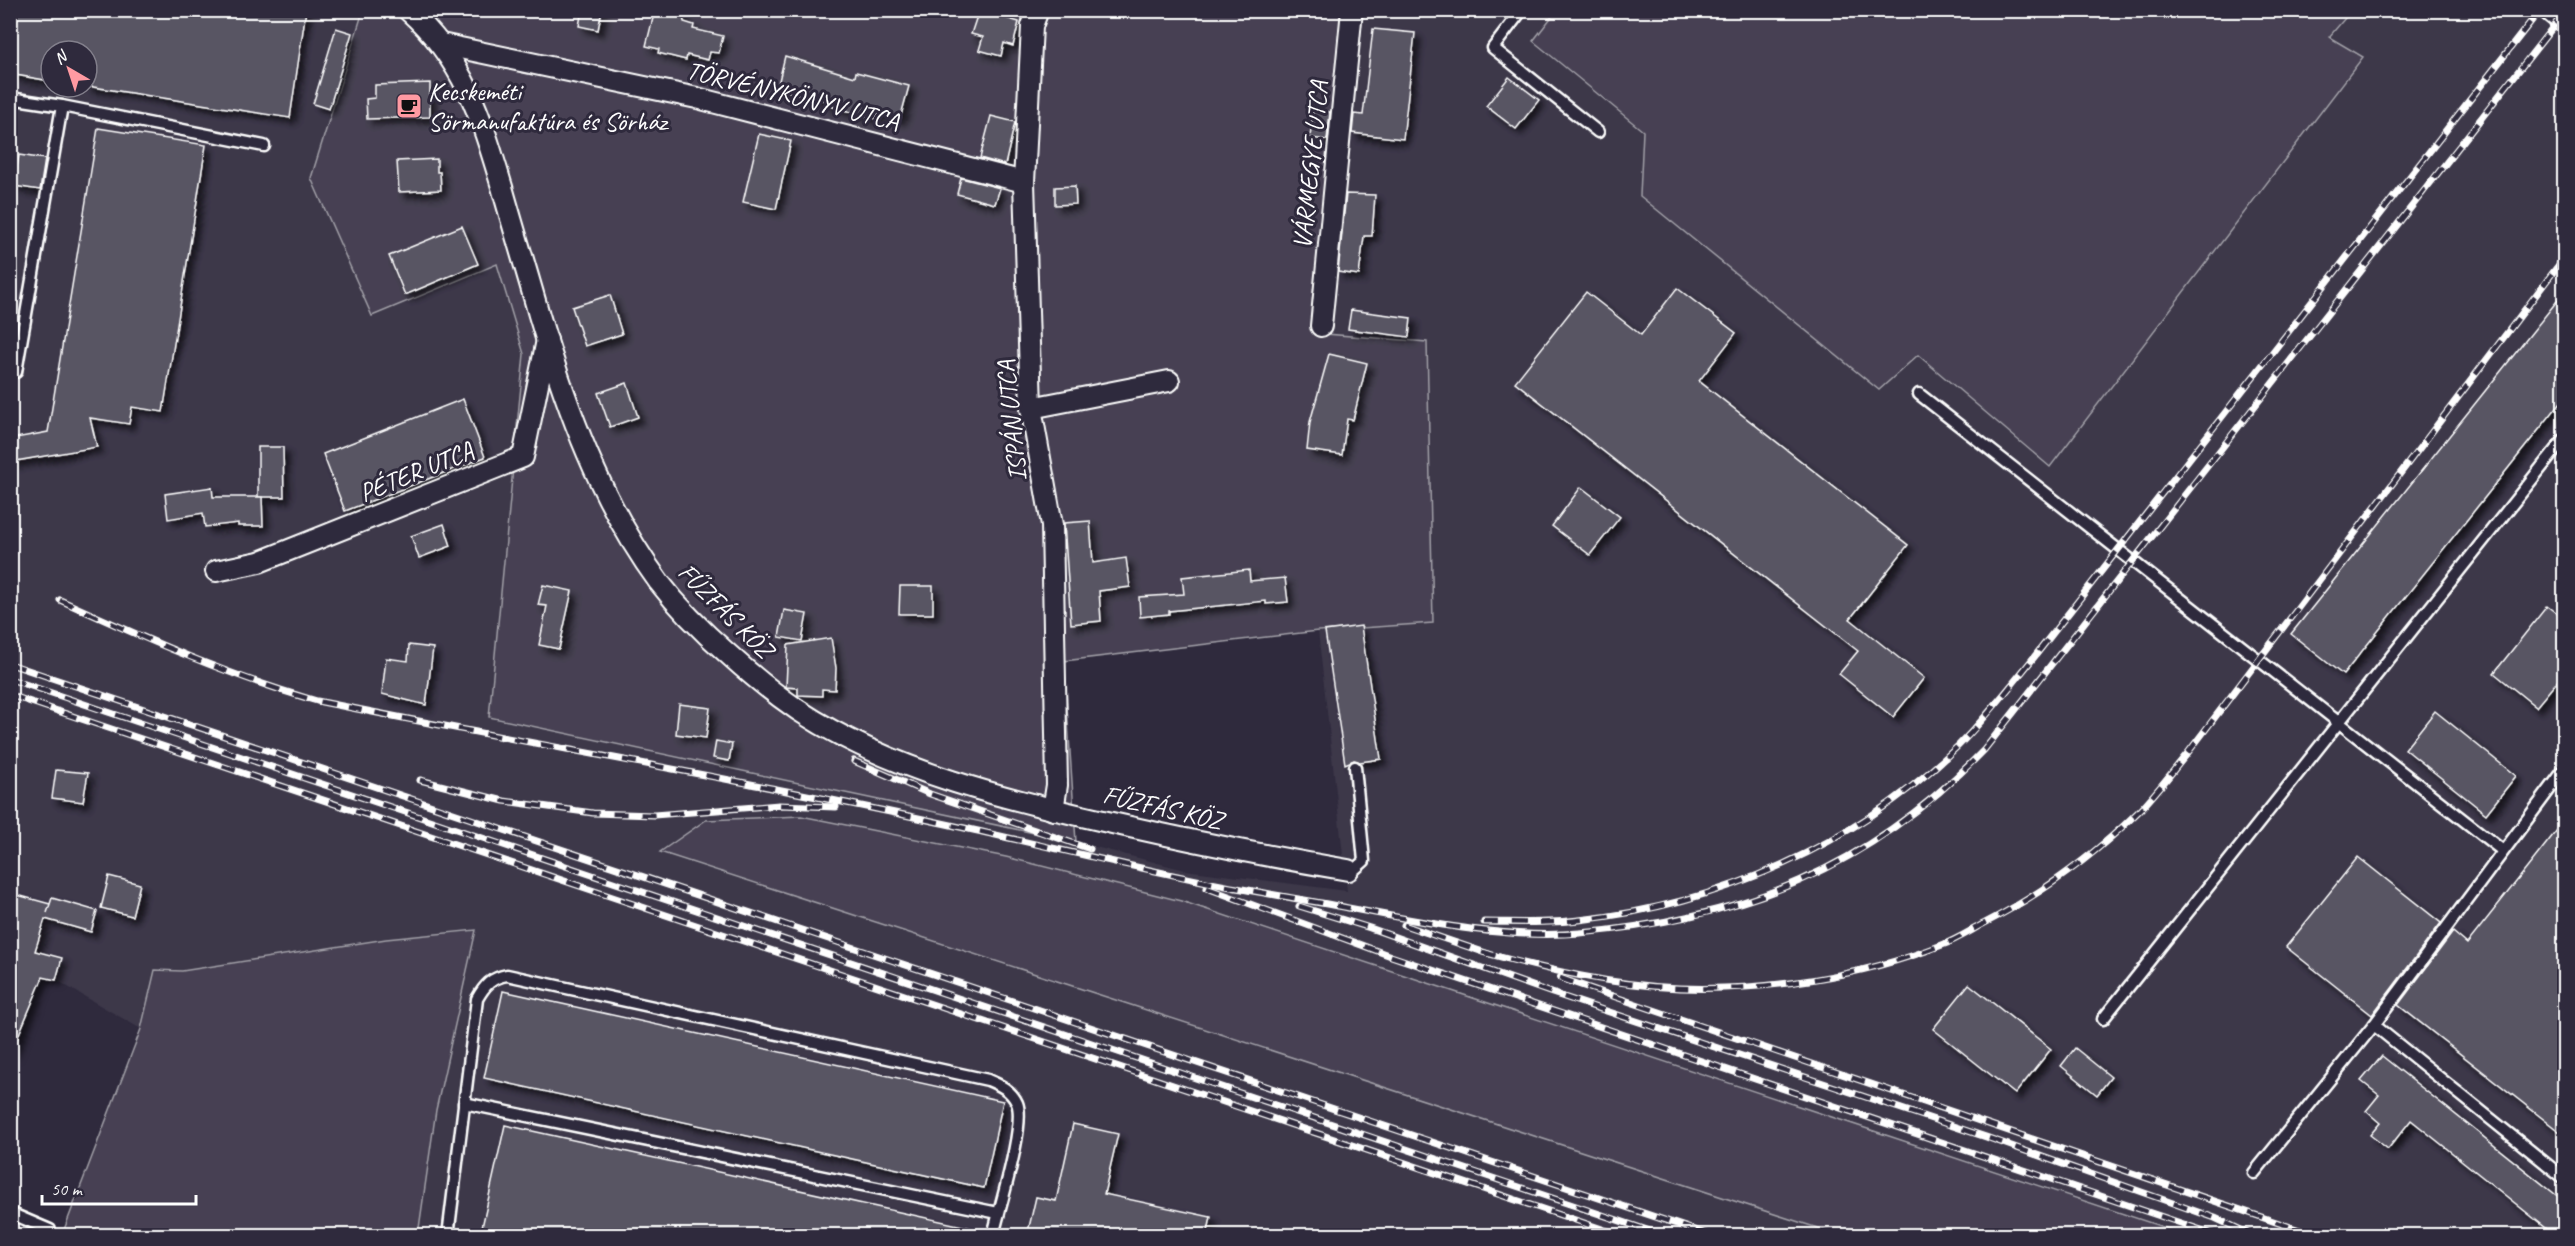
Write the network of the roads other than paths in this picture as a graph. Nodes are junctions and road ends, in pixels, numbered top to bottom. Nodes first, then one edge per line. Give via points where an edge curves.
1 (408, 10) edge
2 (1352, 10) edge
3 (1522, 10) edge
4 (2541, 10) edge
5 (1035, 18) edge
6 (2565, 29) edge
7 (441, 44) junction
8 (10, 98) edge
9 (62, 106) junction
10 (1598, 132) dead end
11 (264, 146) dead end
12 (1024, 182) junction
13 (1321, 326) dead end
14 (547, 340) junction
15 (10, 371) edge
16 (1168, 381) dead end
17 (1919, 394) dead end
18 (1031, 408) junction
19 (2565, 439) edge
20 (216, 571) dead end
21 (2339, 723) junction
22 (1355, 767) dead end
23 (2565, 770) edge
24 (1053, 810) junction
25 (2503, 851) junction
26 (1348, 870) joint
27 (2103, 1019) dead end
28 (2374, 1025) junction
29 (464, 1103) junction
30 (2254, 1173) dead end
31 (2565, 1178) edge
32 (998, 1213) junction
33 (10, 1214) edge
34 (48, 1236) edge
35 (448, 1236) edge
36 (993, 1236) edge

1 - 7 street, FŰZFÁS KÖZ
2 - 13 street, VÁRMEGYE UTCA
3 - 10 lane via 1493,48
4 - 6 lane
5 - 12 street, ISPÁN UTCA
7 - 12 street, TÖRVÉNYKÖNYV UTCA via 698,98
7 - 14 street, FŰZFÁS KÖZ via 480,114
8 - 9 lane
9 - 11 lane
9 - 15 lane via 16,372
12 - 18 street, ISPÁN UTCA
14 - 20 street, PÉTER UTCA via 523,457 259,562
14 - 24 street, FŰZFÁS KÖZ via 583,445 624,527 661,585 714,642 771,691 842,734 921,770
16 - 18 street
17 - 21 lane
18 - 24 street, ISPÁN UTCA via 1052,525 1057,785
19 - 21 lane
21 - 25 lane
21 - 27 lane
22 - 26 lane via 1364,861 1355,870
23 - 25 lane
24 - 26 street, FŰZFÁS KÖZ via 1234,850
25 - 28 lane
28 - 30 lane
28 - 31 lane
29 - 32 lane
29 - 32 lane via 477,999 495,978 507,975 1000,1085 1017,1103 1020,1123
29 - 35 lane
32 - 36 lane
33 - 34 lane via 50,1230

